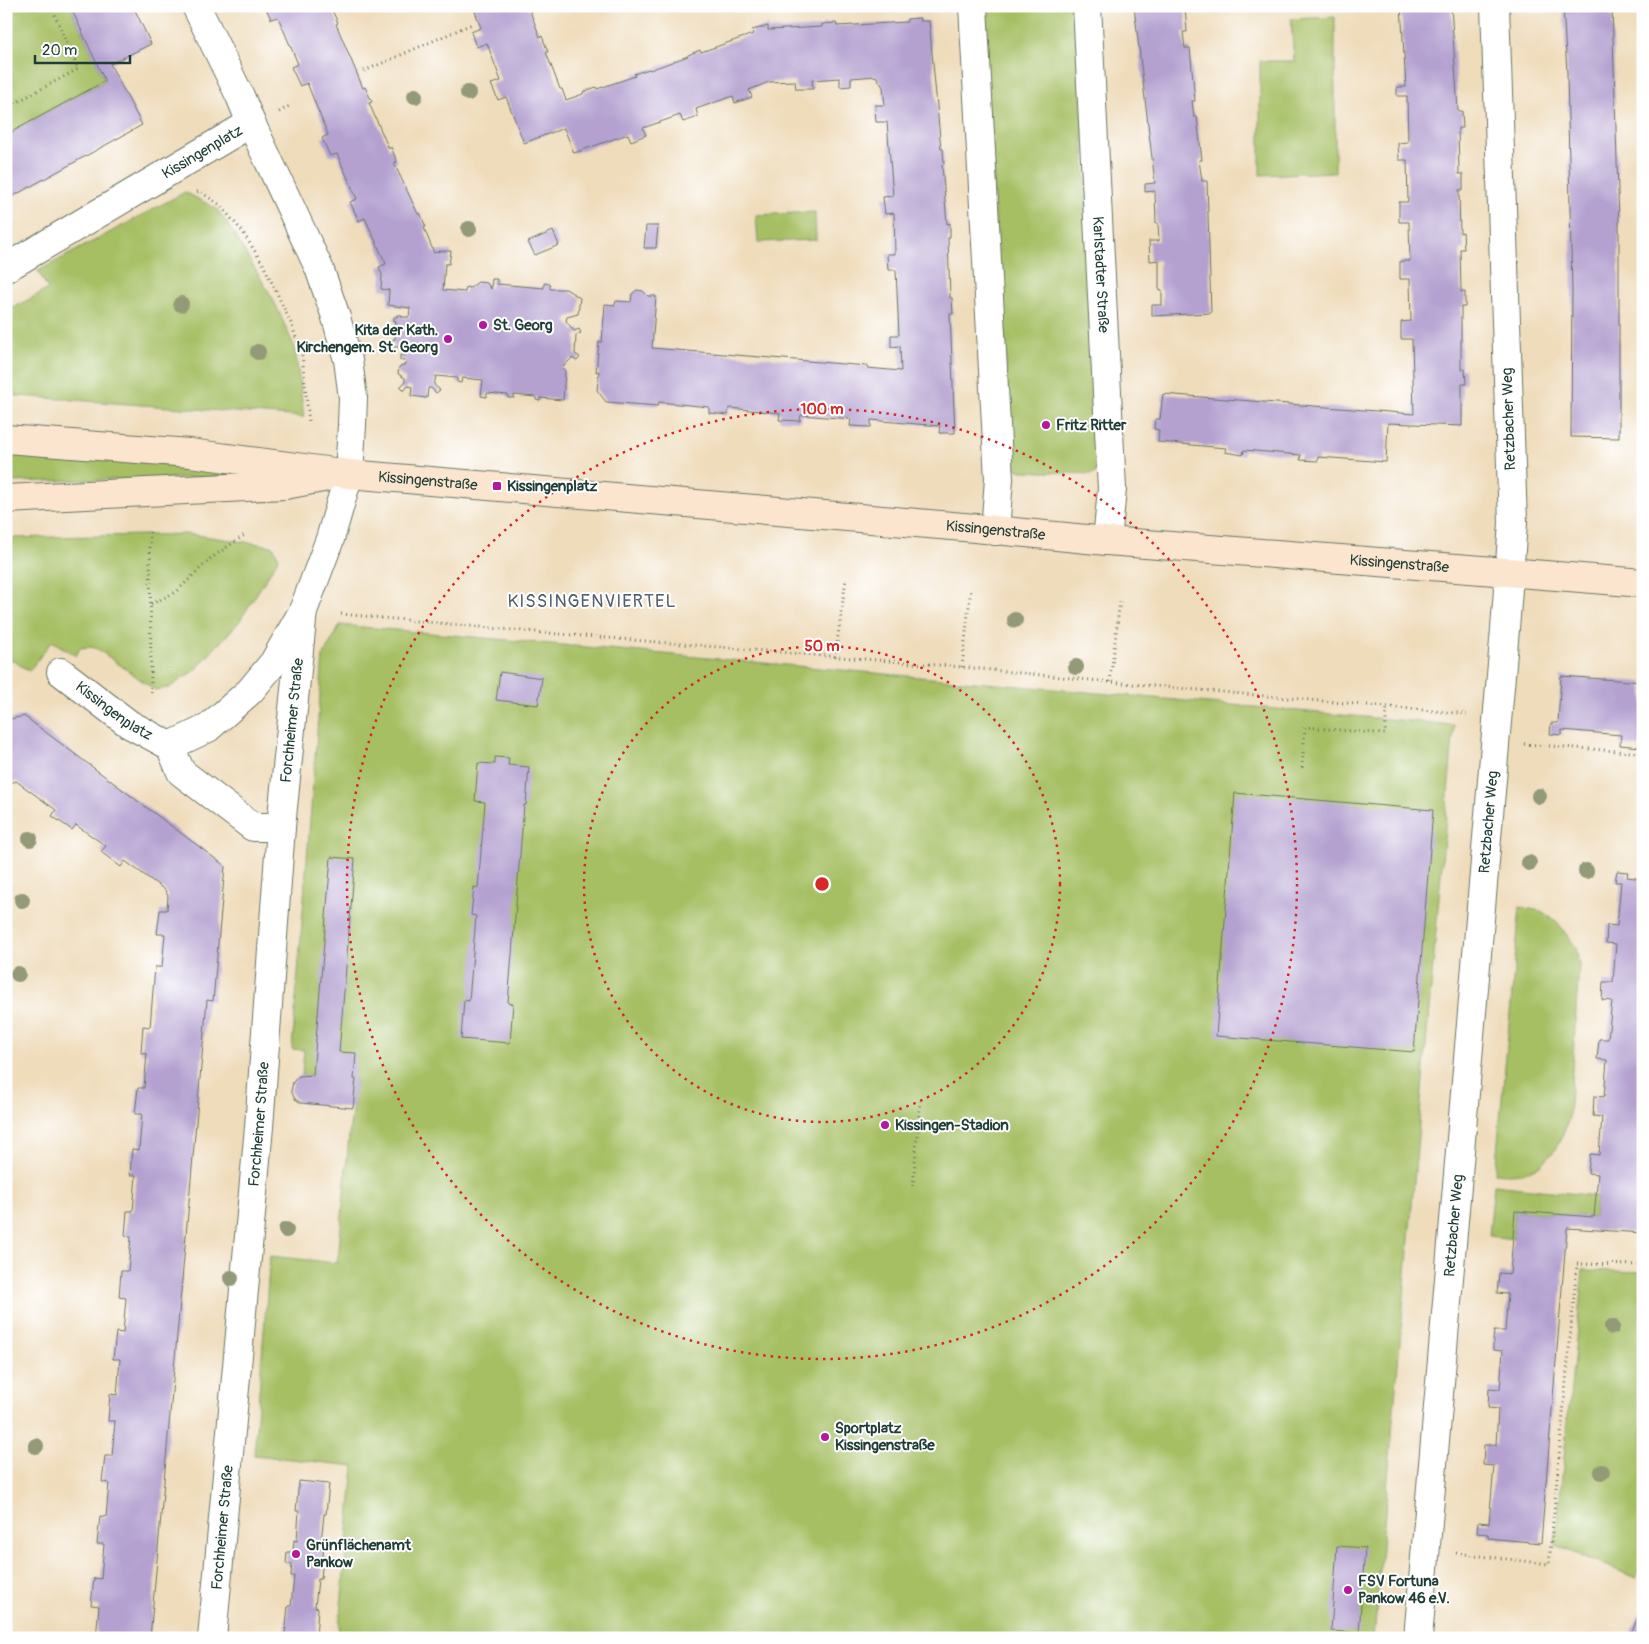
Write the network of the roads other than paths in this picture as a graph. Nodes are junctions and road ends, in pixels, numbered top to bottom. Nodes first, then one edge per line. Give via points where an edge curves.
1 (196, 6) edge
2 (973, 6) edge
3 (1086, 6) edge
4 (1495, 6) edge
5 (251, 123) junction
6 (6, 268) edge
7 (6, 439) edge
8 (349, 474) junction
9 (6, 499) edge
10 (995, 531) junction
11 (1107, 542) junction
12 (1509, 572) junction
13 (1643, 583) edge
14 (303, 611) junction
15 (61, 672) dead end
16 (170, 746) junction
17 (281, 827) junction
18 (212, 1638) edge
19 (1418, 1638) edge

1 - 5 street
2 - 10 street via 999,479
3 - 11 street, Karlstadter Straße via 1112,489
4 - 12 street, Retzbacher Weg via 1512,523
5 - 6 street, Kissingenplatz
5 - 8 street, Kissingenplatz via 319,268 336,314 348,360 353,398
7 - 8 street, Kissingenstraße via 190,453
8 - 9 street, Kissingenstraße via 285,485
8 - 10 street, Kissingenstraße
8 - 14 street, Kissingenplatz via 330,539
10 - 11 street, Kissingenstraße
11 - 12 street, Kissingenstraße
12 - 13 street, Kissingenstraße
12 - 19 street, Retzbacher Weg
14 - 16 street, Kissingenplatz via 274,662 250,691 208,728
14 - 17 street, Forchheimer Straße
15 - 16 street, Kissingenplatz via 129,724
16 - 17 street, Kissingenplatz via 181,772 254,827
17 - 18 street, Forchheimer Straße via 259,1126

